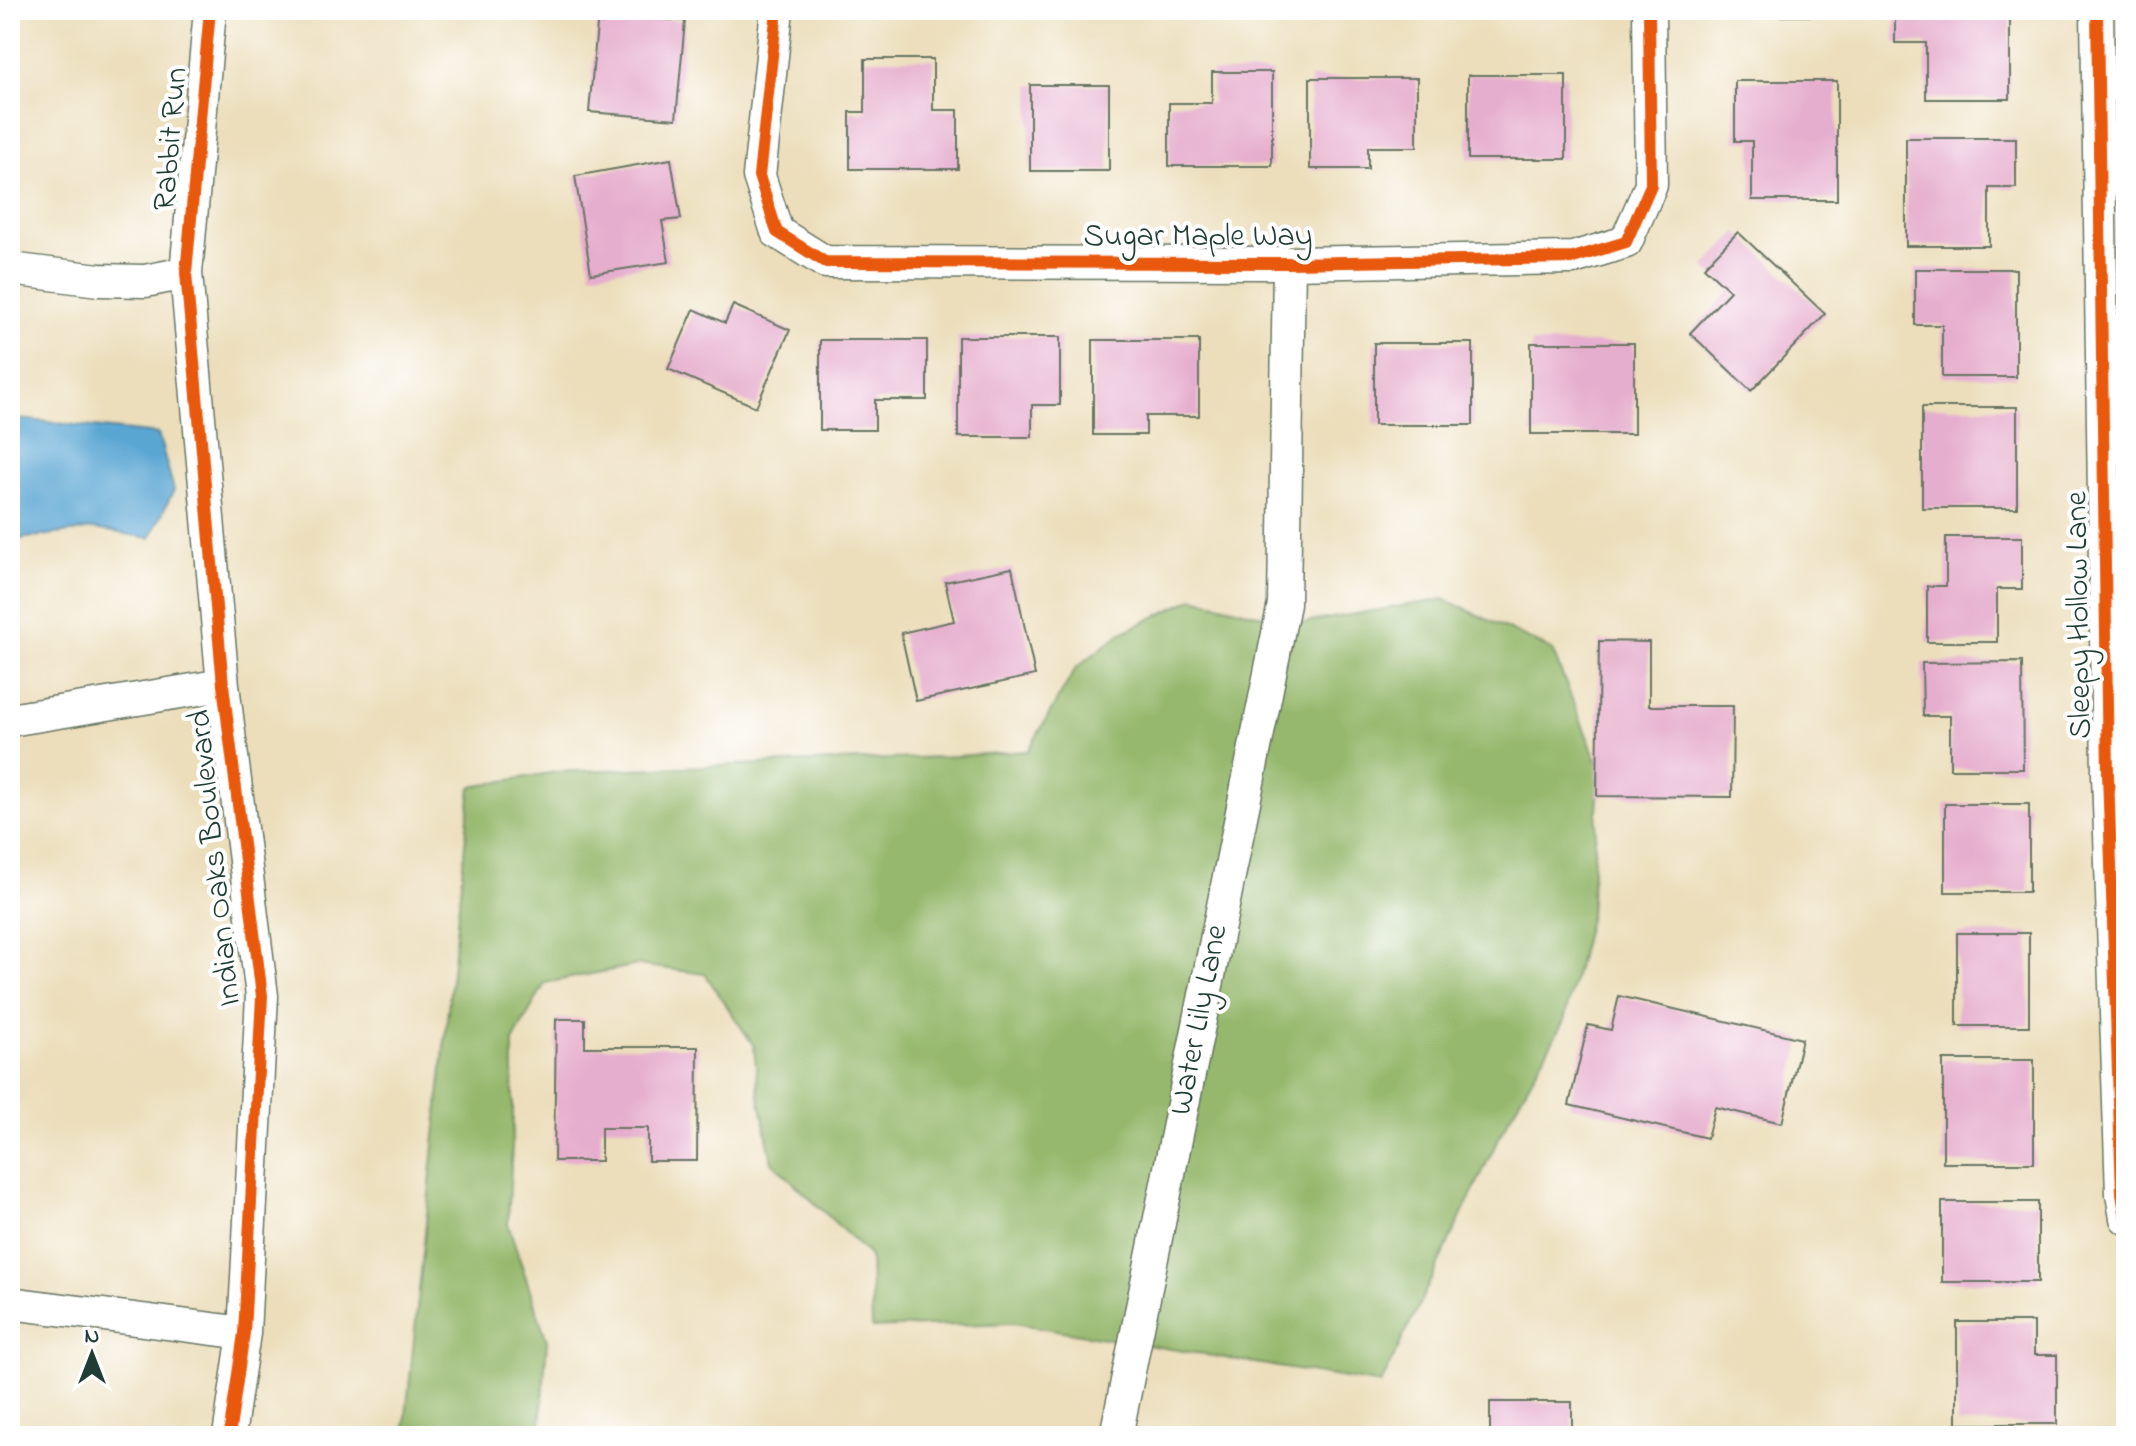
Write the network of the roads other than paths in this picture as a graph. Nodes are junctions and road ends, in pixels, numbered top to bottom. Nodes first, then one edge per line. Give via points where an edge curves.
1 (210, 10) edge
2 (777, 10) edge
3 (1649, 10) edge
4 (2097, 10) edge
5 (1289, 263) junction
6 (10, 269) edge
7 (186, 273) junction
8 (223, 685) junction
9 (10, 720) edge
10 (2126, 1218) edge
11 (10, 1303) edge
12 (244, 1333) junction
13 (229, 1436) edge
14 (1116, 1436) edge

1 - 7 street, Rabbit Run
2 - 5 street, Sugar Maple Way via 759,176 777,232 825,262
3 - 5 street, Sugar Maple Way via 1651,185 1626,242 1573,258
4 - 10 street, Sleepy Hollow Lane via 2108,774
5 - 14 street, Water Lily Lane via 1284,604
6 - 7 street via 99,280 145,281
7 - 8 street, Indian Oaks Boulevard
8 - 9 street
8 - 12 street, Indian Oaks Boulevard via 262,996
11 - 12 street
12 - 13 street, Indian Oaks Boulevard

